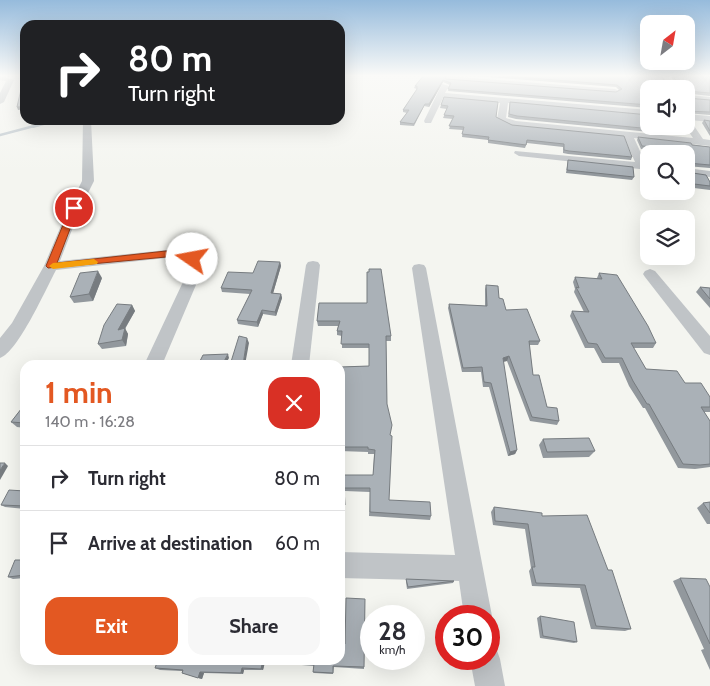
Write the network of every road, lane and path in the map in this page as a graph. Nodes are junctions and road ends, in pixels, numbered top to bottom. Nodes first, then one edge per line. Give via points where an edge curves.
1 (434, 107) edge
2 (503, 107) edge
3 (695, 118) edge
4 (710, 119) edge
5 (428, 121) dead end
6 (87, 125) edge
7 (695, 131) edge
8 (628, 135) junction
9 (705, 142) edge
10 (519, 153) dead end
11 (640, 156) edge
12 (640, 166) edge
13 (695, 172) edge
14 (710, 174) edge
15 (313, 265) dead end
16 (51, 266) junction
17 (419, 268) dead end
18 (650, 274) dead end
19 (710, 348) edge
20 (0, 351) edge
21 (155, 360) edge
22 (301, 360) edge
23 (345, 565) edge
24 (469, 568) junction
25 (476, 605) edge
26 (487, 670) edge
27 (490, 686) edge

1 - 5 street
2 - 8 street via 501,119 510,123
3 - 4 street
6 - 16 street via 88,181
7 - 9 street
8 - 9 street
8 - 11 street
10 - 12 street
13 - 14 street
15 - 22 street
16 - 20 street via 18,327
16 - 21 street via 166,254 192,259 197,266
17 - 24 street
18 - 19 street
23 - 24 street
24 - 25 street
26 - 27 street

